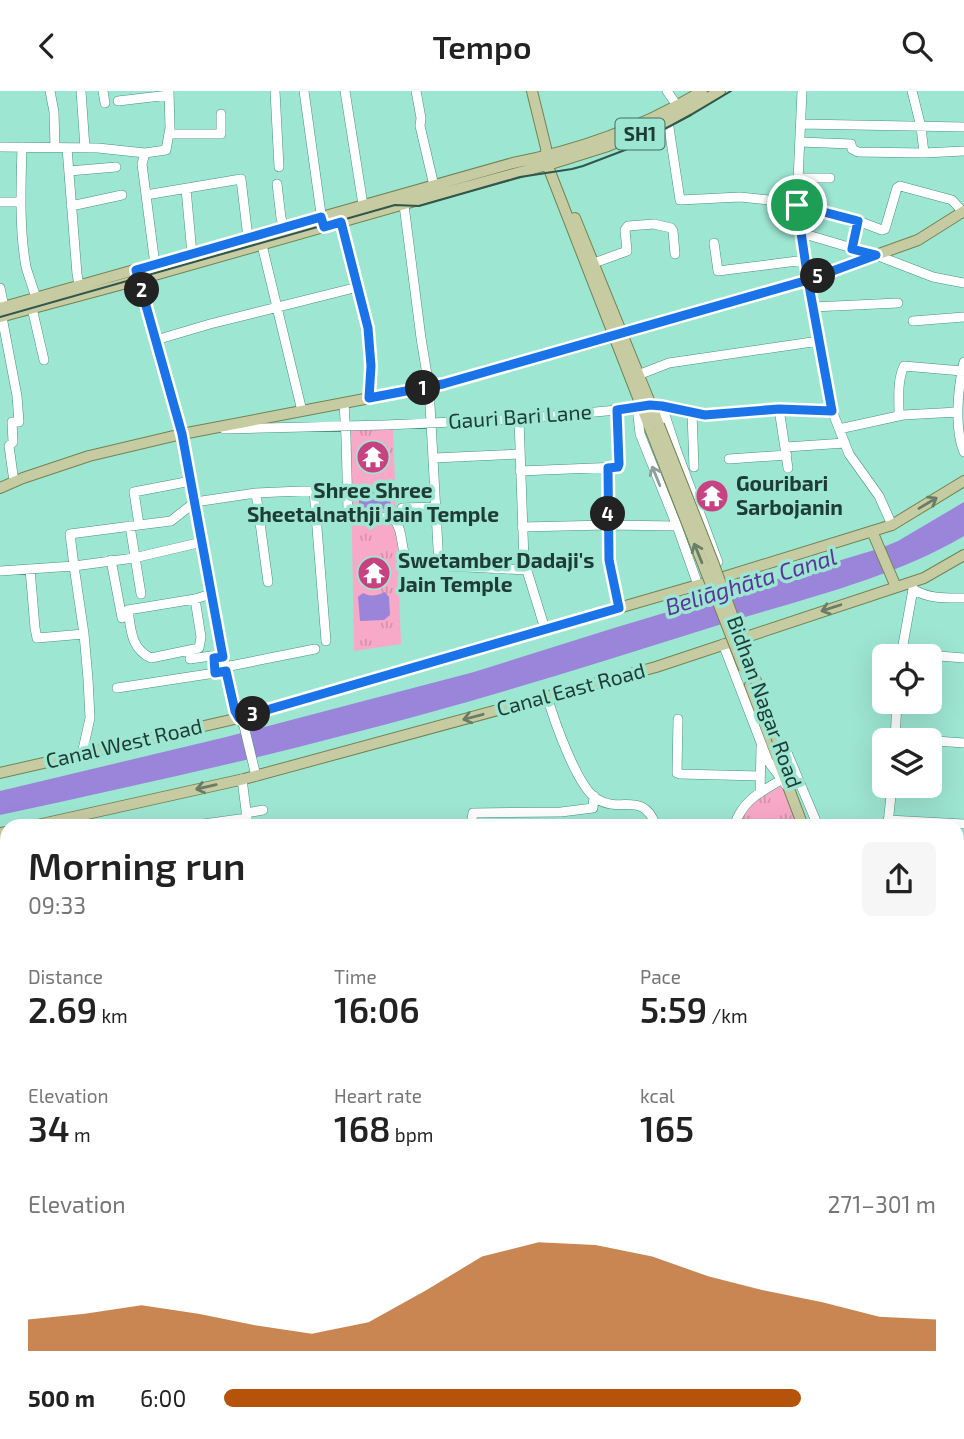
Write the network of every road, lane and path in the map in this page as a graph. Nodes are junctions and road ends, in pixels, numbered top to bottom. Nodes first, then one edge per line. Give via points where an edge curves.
1 (50, 91) edge
2 (81, 91) edge
3 (103, 91) edge
4 (275, 91) edge
5 (304, 91) edge
6 (345, 91) edge
7 (416, 91) edge
8 (532, 91) edge
9 (667, 91) edge
10 (702, 91) edge
11 (720, 91) edge
12 (802, 91) edge
13 (912, 91) edge
14 (169, 93) edge
15 (118, 101) dead end
16 (105, 103) dead end
17 (680, 110) junction
18 (221, 114) dead end
19 (668, 121) junction
20 (800, 124) junction
21 (921, 127) junction
22 (964, 127) edge
23 (170, 134) junction
24 (800, 142) junction
25 (0, 147) edge
26 (22, 147) junction
27 (55, 147) junction
28 (67, 148) junction
29 (85, 148) junction
30 (964, 151) edge
31 (145, 153) junction
32 (924, 153) junction
33 (549, 158) junction
34 (116, 167) dead end
35 (279, 167) dead end
36 (69, 171) junction
37 (798, 178) junction
38 (830, 178) dead end
39 (277, 184) dead end
40 (186, 189) junction
41 (435, 190) junction
42 (122, 195) dead end
43 (146, 195) junction
44 (21, 201) junction
45 (0, 202) edge
46 (797, 204) junction
47 (363, 205) junction
48 (404, 205) junction
49 (71, 206) junction
50 (964, 211) edge
51 (858, 221) junction
52 (322, 222) junction
53 (341, 222) junction
54 (284, 227) junction
55 (801, 233) junction
56 (248, 238) junction
57 (714, 243) dead end
58 (262, 244) junction
59 (852, 249) junction
60 (192, 254) junction
61 (675, 254) dead end
62 (876, 255) junction
63 (805, 260) junction
64 (594, 263) junction
65 (155, 265) junction
66 (138, 275) junction
67 (808, 280) junction
68 (964, 283) edge
69 (79, 285) junction
70 (358, 287) junction
71 (0, 288) edge
72 (34, 303) junction
73 (898, 303) dead end
74 (813, 307) junction
75 (277, 309) junction
76 (1, 312) edge
77 (964, 317) edge
78 (913, 321) dead end
79 (618, 335) junction
80 (156, 340) junction
81 (819, 341) junction
82 (44, 360) dead end
83 (963, 367) edge
84 (638, 375) junction
85 (429, 387) junction
86 (369, 398) junction
87 (344, 403) junction
88 (648, 406) junction
89 (779, 409) junction
90 (617, 410) junction
91 (302, 411) junction
92 (832, 411) junction
93 (958, 412) junction
94 (692, 413) junction
95 (899, 416) junction
96 (519, 419) junction
97 (432, 423) junction
98 (346, 426) junction
99 (655, 428) junction
100 (839, 429) junction
101 (205, 430) junction
102 (182, 434) junction
103 (845, 443) junction
104 (786, 451) junction
105 (964, 452) edge
106 (520, 454) junction
107 (434, 458) junction
108 (729, 459) dead end
109 (694, 467) dead end
110 (608, 468) junction
111 (788, 468) dead end
112 (520, 471) junction
113 (191, 481) junction
114 (964, 481) edge
115 (15, 482) junction
116 (0, 488) edge
117 (346, 489) junction
118 (314, 490) junction
119 (256, 493) junction
120 (195, 502) junction
121 (402, 507) dead end
122 (436, 507) junction
123 (608, 525) junction
124 (892, 525) junction
125 (134, 526) junction
126 (677, 526) junction
127 (522, 527) junction
128 (873, 533) junction
129 (202, 542) junction
130 (964, 555) edge
131 (134, 558) junction
132 (111, 560) junction
133 (74, 566) junction
134 (439, 566) junction
135 (30, 569) junction
136 (526, 570) junction
137 (0, 571) edge
138 (724, 577) junction
139 (268, 582) dead end
140 (698, 585) junction
141 (895, 585) junction
142 (912, 585) junction
143 (141, 594) dead end
144 (205, 597) junction
145 (964, 598) edge
146 (619, 608) junction
147 (122, 618) dead end
148 (545, 629) junction
149 (84, 634) junction
150 (744, 636) junction
151 (326, 641) dead end
152 (723, 644) junction
153 (904, 644) edge
154 (315, 649) dead end
155 (942, 657) edge
156 (964, 658) edge
157 (190, 659) dead end
158 (222, 663) junction
159 (215, 673) junction
160 (117, 688) dead end
161 (547, 697) junction
162 (678, 719) dead end
163 (242, 722) junction
164 (761, 742) junction
165 (942, 742) edge
166 (964, 743) edge
167 (82, 754) junction
168 (255, 771) junction
169 (0, 773) edge
170 (760, 776) junction
171 (242, 779) junction
172 (786, 780) junction
173 (760, 793) junction
174 (594, 796) junction
175 (891, 798) edge
176 (263, 810) dead end
177 (65, 819) edge
178 (247, 819) edge
179 (472, 819) edge
180 (652, 819) edge
181 (737, 819) edge
182 (800, 819) edge
183 (807, 819) edge
184 (815, 819) edge
185 (888, 819) edge

1 - 27 street
2 - 29 street
3 - 16 street
4 - 35 street
5 - 52 street
6 - 47 street
7 - 41 street
8 - 33 main road
9 - 17 street
10 - 17 main road, SH1
11 - 17 main road, SH1
12 - 20 street
13 - 21 street
14 - 15 street
14 - 23 street
17 - 19 main road, SH1
17 - 33 main road, SH1
18 - 23 street via 221,134
19 - 33 main road, SH1 via 608,146
19 - 46 street via 680,201 740,197
20 - 21 street
20 - 24 street
21 - 22 street
21 - 32 street
23 - 31 street via 166,150
24 - 32 street via 850,144 858,152
24 - 37 street
25 - 26 street
26 - 27 street
26 - 44 street
27 - 28 street
28 - 29 street
28 - 36 street
29 - 31 street
30 - 32 street
31 - 43 street
33 - 41 main road, SH1
33 - 64 main road
33 - 79 main road
34 - 36 street
36 - 49 street
37 - 38 street
37 - 46 street
39 - 54 street
40 - 43 street
40 - 56 street via 241,179
40 - 60 street
41 - 47 main road, SH1
41 - 48 main road, SH1
42 - 49 street
43 - 65 street
44 - 45 street
44 - 72 street
46 - 51 street
46 - 55 street
47 - 52 main road, SH1
48 - 53 main road, SH1
48 - 85 street
49 - 69 street
50 - 51 street via 952,199 900,186 885,229
50 - 62 main road via 918,240
51 - 59 street
52 - 53 main road, SH1
52 - 54 main road, SH1
52 - 58 main road, SH1
53 - 70 street
54 - 56 main road, SH1
55 - 59 street
55 - 63 street
56 - 60 main road, SH1
57 - 63 street via 718,271
58 - 66 main road, SH1
58 - 75 street
59 - 62 street
60 - 65 main road, SH1
61 - 64 street via 671,228 628,226 627,251
62 - 67 main road
62 - 68 street via 933,277
63 - 67 street
64 - 79 main road
65 - 66 main road, SH1
66 - 69 main road, SH1
66 - 72 main road, SH1
66 - 80 street
67 - 74 street
67 - 79 main road
69 - 72 main road, SH1
70 - 75 street
70 - 86 street via 368,328
71 - 76 street
72 - 76 main road, SH1
72 - 82 street
73 - 74 street
74 - 81 street
75 - 80 street
75 - 91 street
76 - 115 street via 17,396 19,422 12,422 9,446
77 - 78 street
79 - 84 main road
79 - 85 main road
79 - 88 main road
80 - 102 street
81 - 84 street via 669,363
81 - 92 street
83 - 93 street
83 - 95 street via 904,366
84 - 88 main road
85 - 86 main road
85 - 97 street
86 - 87 main road
87 - 91 main road
87 - 98 street
88 - 90 street, Gauri Bari Lane
88 - 94 street, Gauri Bari Lane
88 - 99 main road
126 -> 88 street via 640,434
88 - 138 street
89 - 92 street, Gauri Bari Lane
89 - 94 street, Gauri Bari Lane
89 - 104 street
90 - 96 street, Gauri Bari Lane
90 - 110 street via 619,464
91 - 101 main road
92 - 100 street
93 - 95 street
93 - 105 street
94 - 109 street
95 - 100 street
96 - 97 street, Gauri Bari Lane
96 - 106 street
97 - 98 street, Gauri Bari Lane
97 - 107 street
98 - 101 street, Gauri Bari Lane
98 - 117 street
172 -> 99 main road, Bidhan Nagar Road, bridge
99 - 172 main road, Bidhan Nagar Road, bridge via 713,562
100 - 103 street
101 - 102 main road
102 - 113 street
102 - 115 main road via 89,456
103 - 104 street
103 - 124 street
104 - 108 street
104 - 111 street
106 - 107 street
106 - 112 street
107 - 122 street
110 - 112 street
110 - 123 street
112 - 127 street
113 - 120 street
113 - 125 street via 134,492
124 -> 114 main road, Canal West Road
115 - 116 main road
117 - 118 street
117 - 134 street via 348,511 354,515 394,518 409,564
118 - 119 street
118 - 151 street
119 - 120 street
119 - 139 street
120 - 125 street via 172,521
120 - 129 street
121 - 122 street
122 - 134 street
123 - 126 street
123 - 127 street
123 - 146 street via 609,560
124 - 128 main road, Canal West Road
125 - 131 street
125 - 133 street via 70,534
126 - 140 street
127 - 136 street
128 - 138 main road, Canal West Road
128 - 141 main road
129 - 131 street
129 - 144 street
130 - 142 main road, Canal East Road
131 - 132 street
131 - 143 street
132 - 133 street
132 - 147 street
133 - 135 street
133 - 149 street
134 - 136 street
135 - 137 street
135 - 149 street via 37,638
136 - 148 street
138 - 140 main road, Canal West Road
140 - 146 main road, Canal West Road
141 - 142 main road, Canal East Road
141 -> 150 main road, Canal East Road
142 - 145 street via 921,594
142 - 153 street
144 - 144 street via 199,648 151,658 137,648 128,610
144 - 158 street
146 - 148 main road, Canal West Road
148 - 163 main road, Canal West Road
149 - 167 street via 90,718
150 - 152 main road, Canal East Road
150 - 184 street
152 - 161 main road, Canal East Road
152 - 164 street
154 - 158 street
155 - 156 street
157 - 158 street via 211,656
158 - 159 street
158 - 159 street
158 - 163 street
159 - 160 street
161 -> 168 main road, Canal East Road
161 - 174 street via 575,770
162 - 170 street via 677,773
163 - 167 main road, Canal West Road
163 - 168 street
164 - 170 street
164 - 172 street via 768,761
165 - 166 street
167 - 169 main road, Canal West Road
168 - 171 main road, Canal East Road
170 - 173 street
171 -> 177 main road, Canal East Road
171 - 178 street
172 - 173 street
172 - 182 main road, Bidhan Nagar Road
172 - 183 main road, Bidhan Nagar Road
173 - 181 street
174 - 179 street via 593,808 473,813
174 - 180 street via 609,803 647,808
175 - 185 street
176 - 178 street

